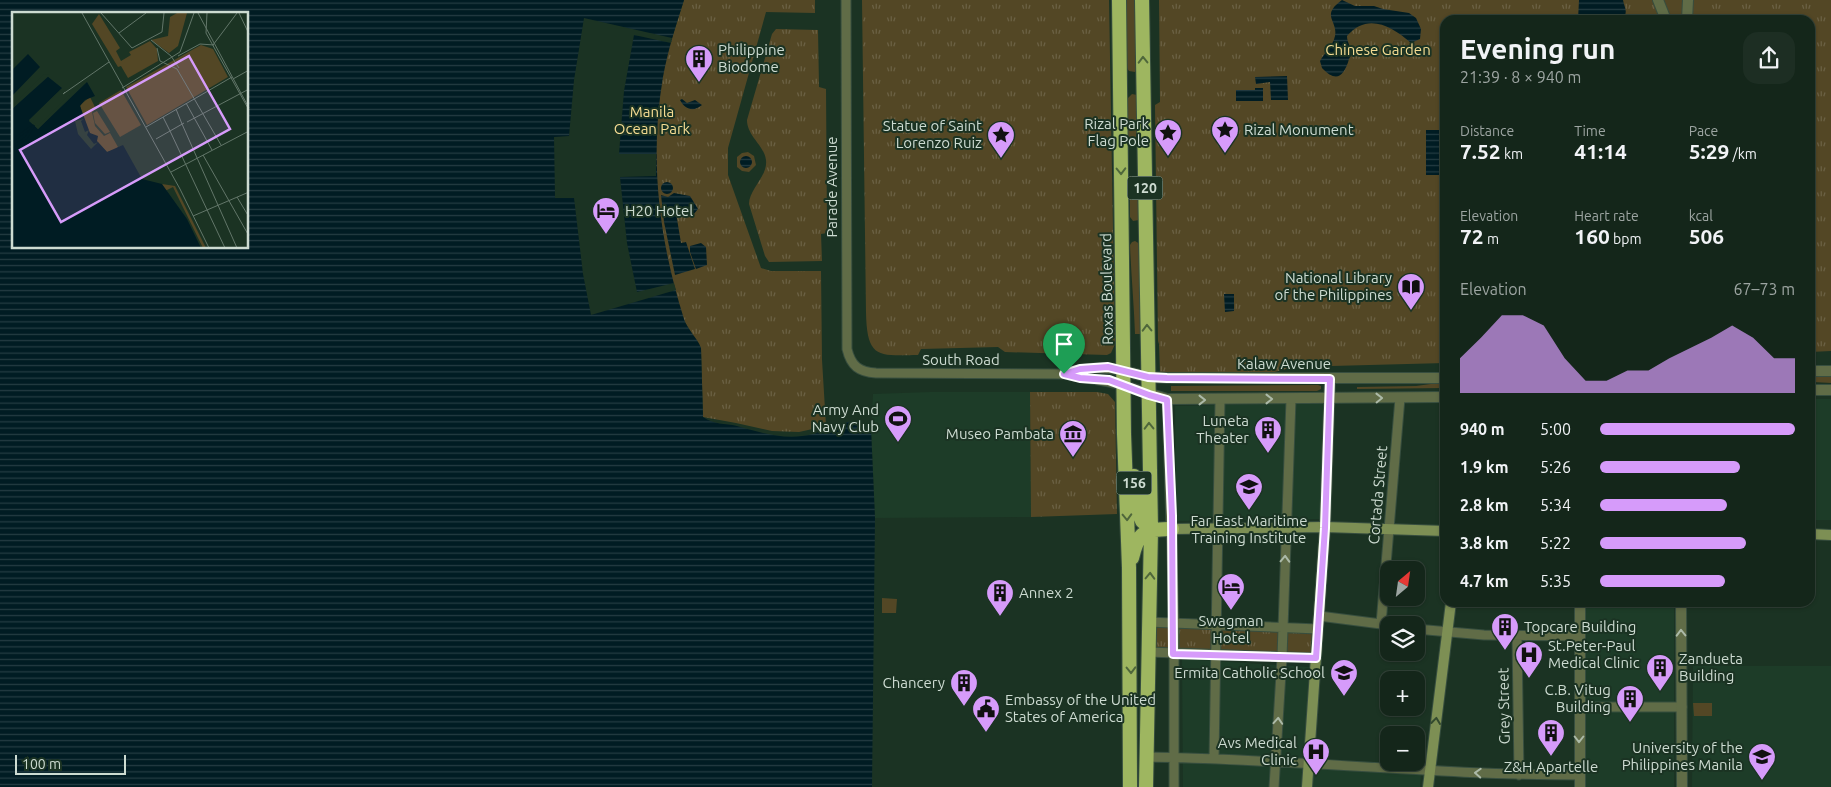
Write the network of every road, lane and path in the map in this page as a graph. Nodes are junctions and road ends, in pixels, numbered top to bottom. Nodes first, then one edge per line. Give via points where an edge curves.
1 (846, 0) edge
2 (1119, 0) edge
3 (1142, 0) edge
4 (1658, 0) edge
5 (1688, 0) edge
6 (1664, 15) edge
7 (1687, 15) edge
8 (1120, 87) junction
9 (1144, 88) junction
10 (1122, 235) junction
11 (1146, 235) junction
12 (858, 370) joint
13 (1124, 371) junction
14 (1831, 371) edge
15 (1815, 372) edge
16 (1064, 374) junction
17 (1148, 377) junction
18 (1440, 378) edge
19 (1330, 379) junction
20 (1124, 386) junction
21 (1815, 390) edge
22 (1831, 390) edge
23 (1149, 395) junction
24 (1440, 397) edge
25 (1400, 398) junction
26 (1292, 399) junction
27 (1330, 399) junction
28 (1167, 400) junction
29 (1220, 400) junction
30 (1124, 434) junction
31 (1218, 528) junction
32 (1286, 528) junction
33 (1325, 528) junction
34 (1390, 528) junction
35 (1815, 528) edge
36 (1831, 528) edge
37 (1151, 529) junction
38 (1172, 529) junction
39 (1440, 531) edge
40 (1815, 534) edge
41 (1831, 535) edge
42 (1129, 568) junction
43 (1451, 607) edge
44 (1580, 607) edge
45 (1681, 607) edge
46 (1319, 616) junction
47 (1385, 616) edge
48 (1148, 622) junction
49 (1174, 622) junction
50 (1380, 623) edge
51 (1217, 624) junction
52 (1282, 627) junction
53 (1318, 629) junction
54 (1425, 630) edge
55 (1448, 633) junction
56 (1579, 636) junction
57 (1517, 637) junction
58 (1148, 652) junction
59 (1173, 654) junction
60 (1216, 655) junction
61 (1282, 657) junction
62 (1316, 658) junction
63 (1579, 707) junction
64 (1682, 707) junction
65 (1147, 757) junction
66 (1174, 758) junction
67 (1214, 759) junction
68 (1275, 762) junction
69 (1309, 764) junction
70 (1430, 771) junction
71 (1519, 775) junction
72 (1580, 775) junction
73 (1130, 787) edge
74 (1146, 787) edge
75 (1174, 787) edge
76 (1274, 787) edge
77 (1307, 787) edge
78 (1428, 787) edge
79 (1580, 787) edge
80 (1682, 787) edge

1 - 12 street, Parade Avenue via 847,349
2 - 8 highway, Roxas Boulevard / 120
9 -> 3 highway, 120
4 - 6 street
5 - 7 street
8 - 9 highway
8 -> 10 highway, Roxas Boulevard / 120
9 - 11 highway, 120
10 - 11 highway
10 - 13 highway, Roxas Boulevard / 120
17 -> 11 highway, 120
12 - 16 street, South Road via 876,373
13 - 16 street, South Road via 1108,367
13 - 17 street, Kalaw Avenue
13 - 20 highway, Roxas Boulevard / 120
14 - 15 street
16 - 20 street, South Road via 1109,380
17 - 19 street, Kalaw Avenue
17 - 23 highway, 120
18 - 19 street, Kalaw Avenue
19 - 27 street
20 - 23 street
20 - 30 highway, Roxas Boulevard / 120
21 - 22 street
23 - 28 street
37 -> 23 highway, 120
24 - 25 street
27 -> 25 street
25 - 34 street, Cortada Street
26 - 27 street
29 -> 26 street
26 - 32 street
27 - 33 street
28 -> 29 street
28 - 38 street
29 - 31 street
30 - 37 highway, 156 via 1140,516
30 -> 42 highway, Roxas Boulevard / 120
31 - 32 main road
31 - 38 main road
31 - 51 street
32 - 33 main road
52 -> 32 street
33 - 34 main road
33 - 46 main road
34 - 39 main road
34 - 47 street, Cortada Street
35 - 36 main road
37 - 38 highway
37 - 42 highway via 1137,541
48 -> 37 highway, 120
38 - 49 street
40 - 41 main road
42 -> 73 highway, Roxas Boulevard / 120
43 - 55 main road
44 - 56 street
64 -> 45 street
46 - 50 street
46 - 53 main road
48 - 49 street
48 - 58 highway, 120
49 - 51 street
49 - 59 street
51 - 52 street
51 - 60 street
52 - 53 street
52 - 61 street
53 - 62 main road
54 - 55 street
55 - 57 street
70 -> 55 main road
56 - 57 street
56 - 63 street
57 - 71 street, Grey Street
58 - 59 street
58 - 65 highway, 120
59 - 60 street
59 - 66 street
60 - 61 street
60 - 67 street
61 - 62 street
68 -> 61 street
62 - 69 main road
63 - 64 street
63 -> 72 street
64 - 80 street
65 - 66 street
65 - 74 highway, 120
66 - 67 street
66 - 75 street
67 - 68 street
68 - 69 street
68 - 76 street
69 - 70 street
69 - 77 main road
71 -> 70 street
70 - 78 main road
71 - 72 street
72 - 79 street

